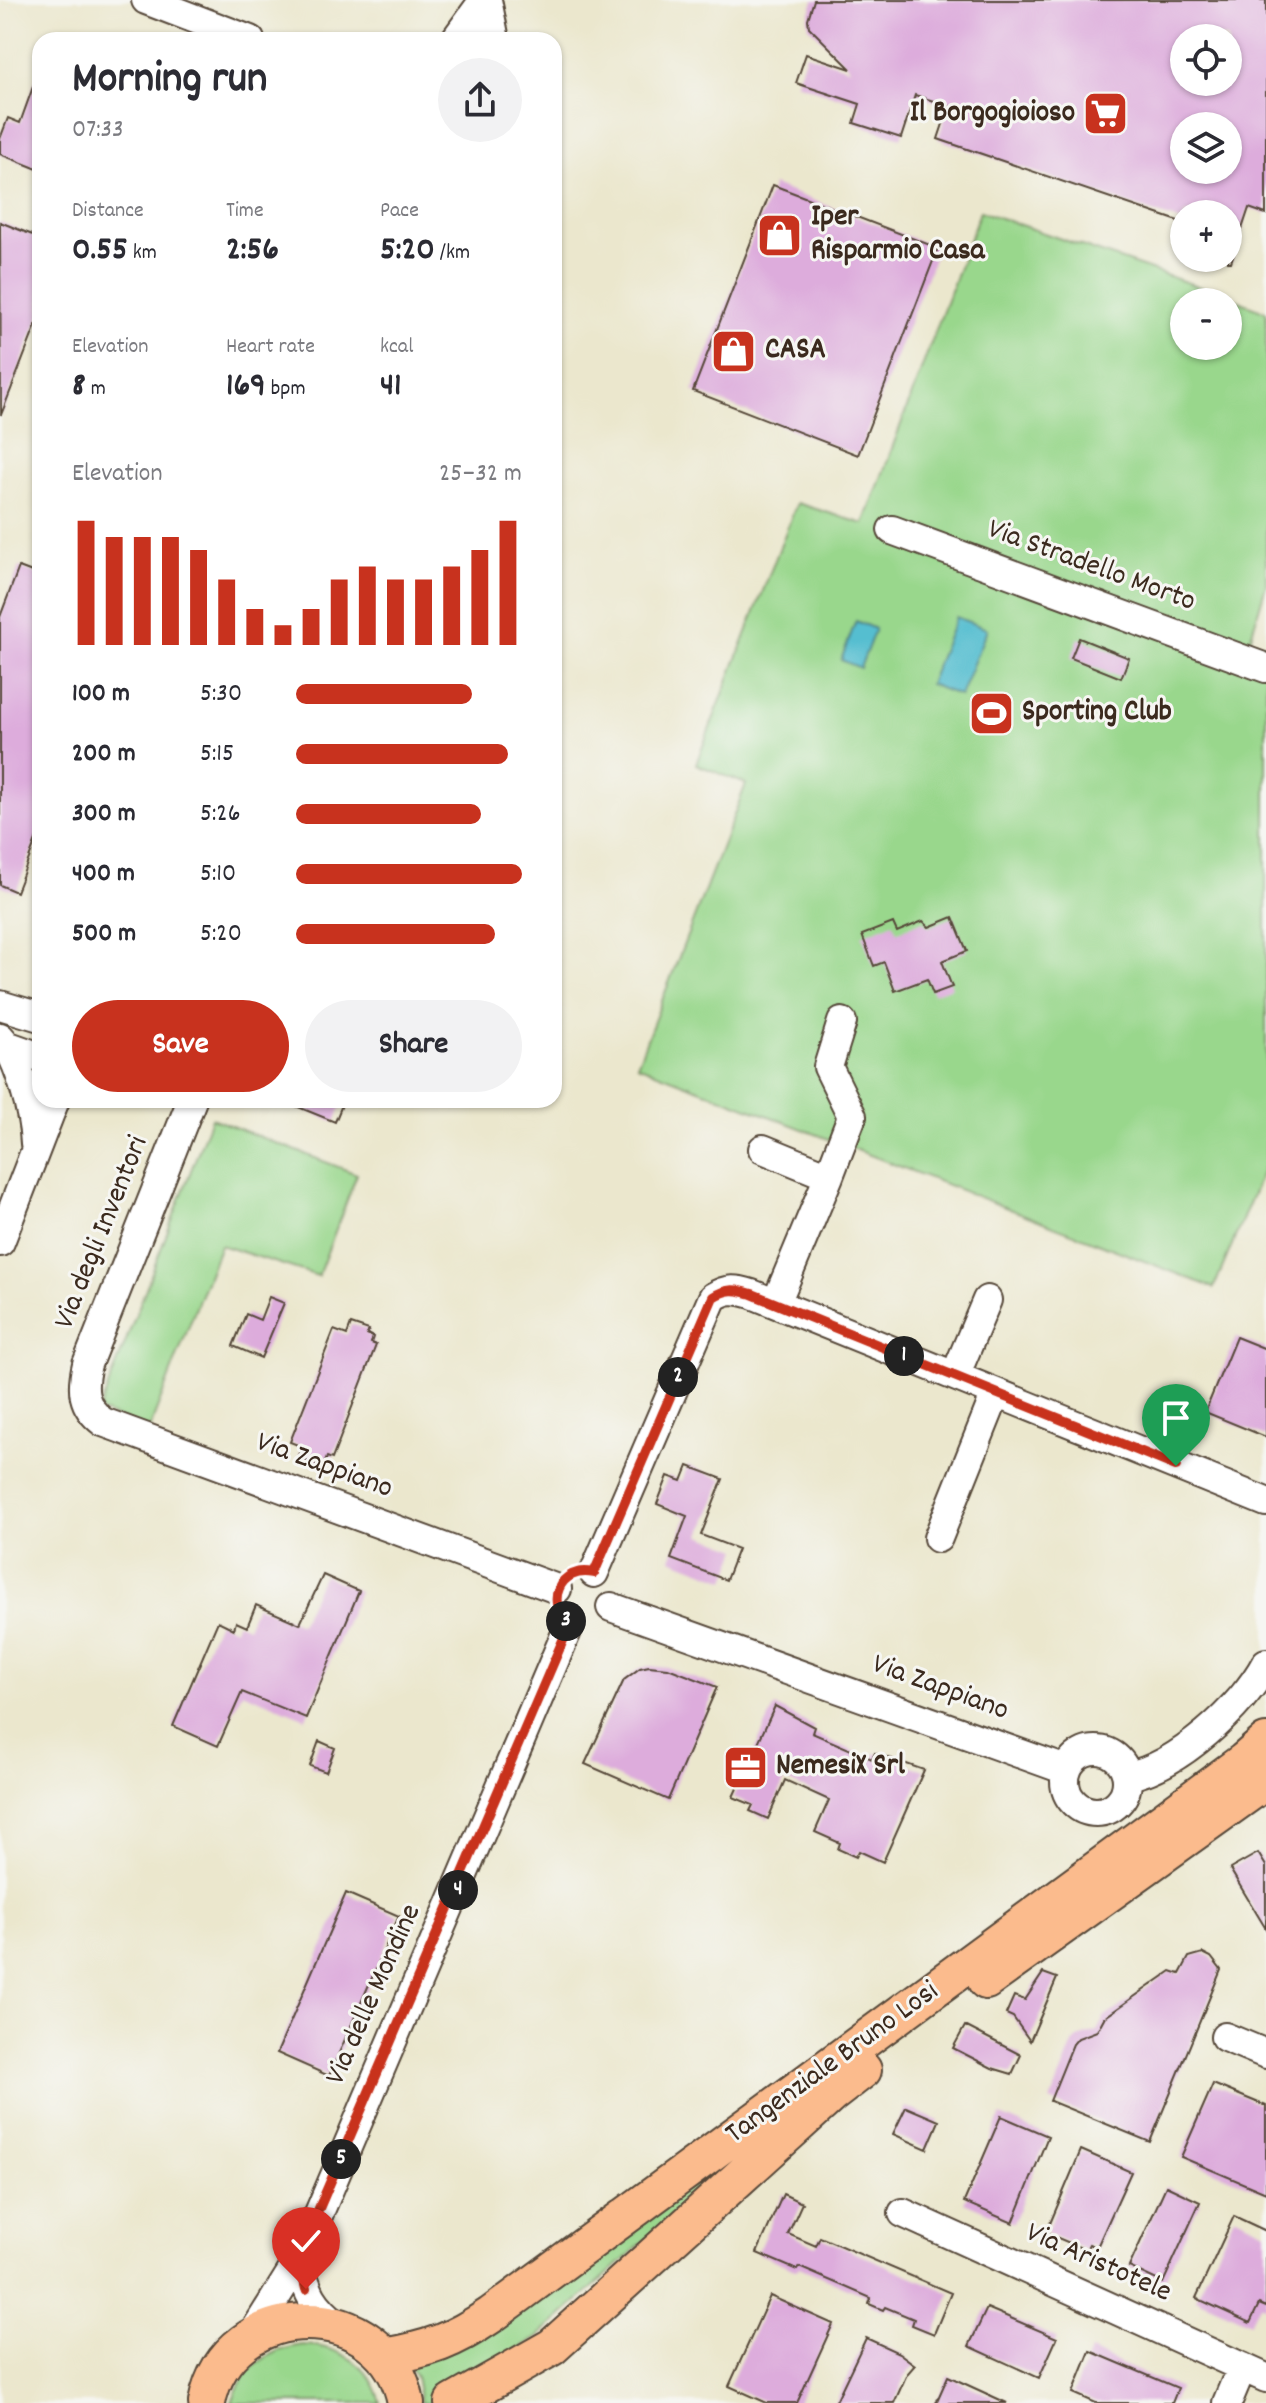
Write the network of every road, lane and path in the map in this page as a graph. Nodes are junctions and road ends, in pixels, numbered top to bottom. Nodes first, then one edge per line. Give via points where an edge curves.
1 (146, 0) edge
2 (485, 0) edge
3 (229, 32) edge
4 (461, 32) edge
5 (493, 32) edge
6 (892, 530) dead end
7 (1266, 668) edge
8 (32, 997) edge
9 (0, 1002) edge
10 (32, 1014) edge
11 (842, 1022) dead end
12 (4, 1042) edge
13 (32, 1054) edge
14 (52, 1108) edge
15 (189, 1108) edge
16 (763, 1149) dead end
17 (35, 1152) junction
18 (829, 1176) junction
19 (0, 1242) edge
20 (987, 1300) dead end
21 (776, 1303) junction
22 (955, 1376) junction
23 (82, 1393) joint
24 (996, 1393) junction
25 (1266, 1502) edge
26 (938, 1538) dead end
27 (594, 1573) junction
28 (557, 1589) junction
29 (611, 1607) junction
30 (570, 1624) junction
31 (1266, 1663) edge
32 (1266, 1742) edge
33 (1066, 1770) junction
34 (1127, 1776) junction
35 (1266, 1781) edge
36 (1225, 2037) dead end
37 (1266, 2054) edge
38 (903, 2213) dead end
39 (299, 2260) junction
40 (339, 2326) junction
41 (251, 2337) junction
42 (385, 2357) junction
43 (1254, 2372) edge
44 (207, 2403) edge
45 (406, 2403) edge
46 (453, 2403) edge
47 (1227, 2403) edge

1 - 3 street
2 - 4 street
2 - 5 street
6 - 7 street, Via Stradello Morto
8 - 9 street
9 - 10 street
11 - 18 street via 828,1067 852,1116
12 - 13 street
12 - 17 street via 31,1114
14 - 17 street
15 - 23 street, Via degli Inventori via 87,1364
16 - 18 street
17 - 19 street
18 - 21 street
20 - 22 street
21 - 22 street
21 - 27 street via 738,1289 713,1297
22 - 24 street
23 - 28 street, Via Zappiano via 92,1414 103,1422
24 - 25 street
24 - 26 street
27 - 28 street via 569,1576
27 - 29 street via 607,1583
28 - 30 street via 556,1605
29 - 30 street via 595,1625
29 - 33 street, Via Zappiano
30 - 39 street, Via delle Mondine
31 - 34 street via 1240,1701 1199,1738 1174,1758
32 - 42 main road, Tangenziale Bruno Losi via 491,2315 428,2349
33 - 34 street via 1079,1755 1099,1750 1117,1758
33 - 34 street via 1069,1798 1093,1812 1119,1802
35 - 46 main road, Tangenziale Bruno Losi via 832,2094 552,2347
36 - 37 street
38 - 43 street, Via Aristotele
39 - 40 street via 314,2305
39 - 41 street, Via delle Mondine
40 - 41 main road via 294,2322
40 - 42 main road
41 - 44 main road via 223,2364
42 - 45 main road
43 - 47 street

